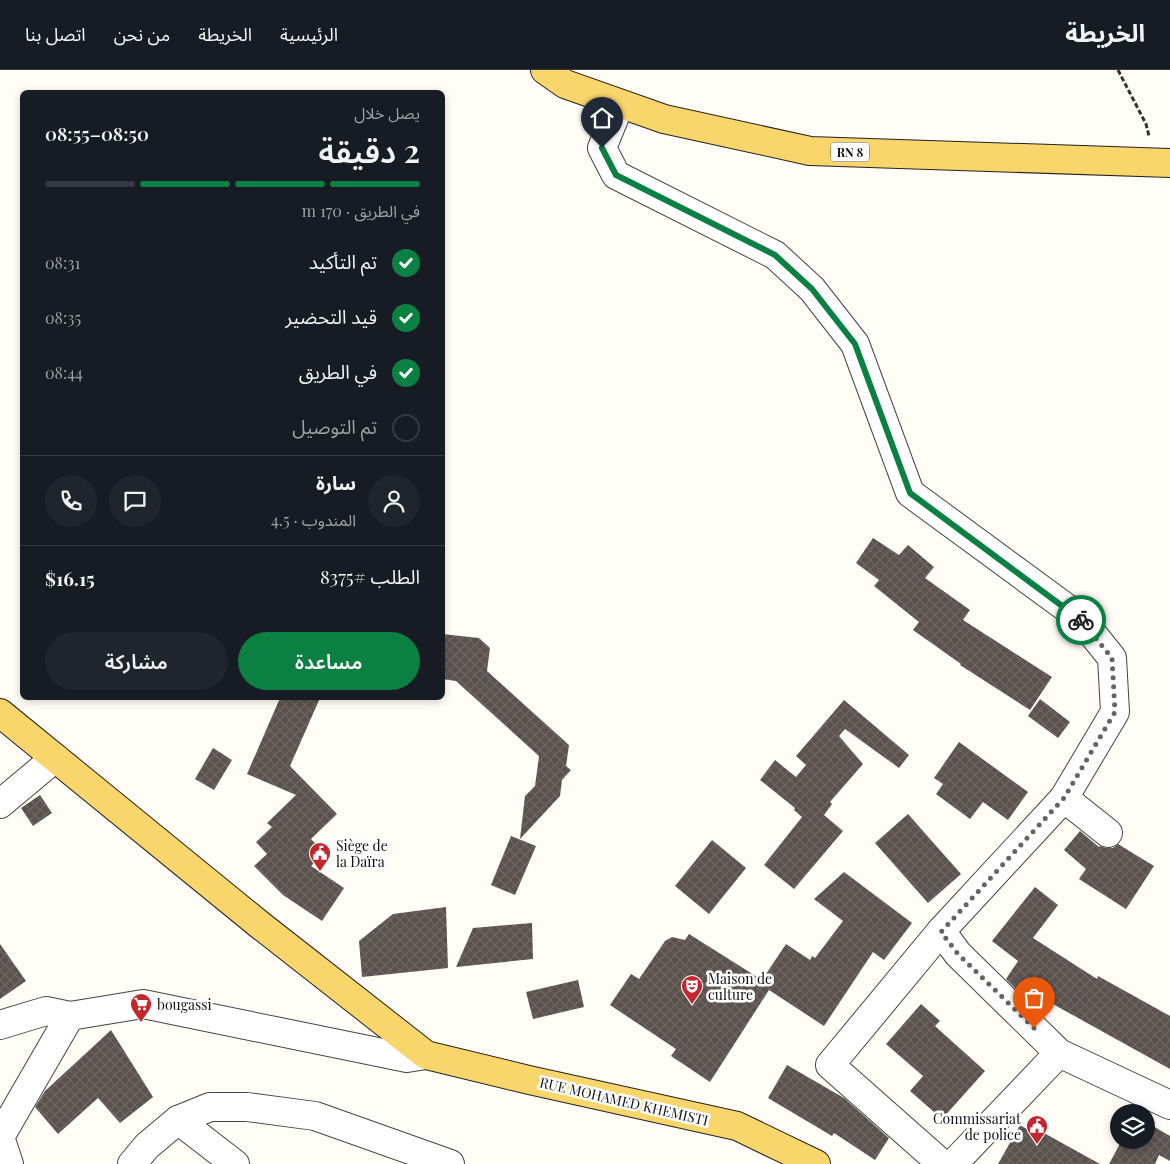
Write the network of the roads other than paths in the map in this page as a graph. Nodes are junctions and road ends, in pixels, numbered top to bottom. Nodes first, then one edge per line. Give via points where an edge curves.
1 (545, 70) edge
2 (620, 104) junction
3 (1164, 163) edge
4 (0, 713) edge
5 (55, 758) junction
6 (1064, 798) junction
7 (0, 804) edge
8 (1108, 833) dead end
9 (941, 932) junction
10 (70, 1016) junction
11 (0, 1024) edge
12 (1058, 1053) junction
13 (426, 1055) junction
14 (1170, 1105) edge
15 (178, 1120) junction
16 (8, 1164) edge
17 (132, 1164) edge
18 (235, 1164) edge
19 (450, 1164) edge
20 (816, 1164) edge
21 (942, 1164) edge
22 (953, 1164) edge

1 - 2 main road, RN 8 via 564,84
2 - 3 main road, RN 8 via 664,120 810,151
2 - 6 street via 602,148 616,175 775,255 812,289 855,344 910,493 1079,617 1112,658 1115,712
4 - 5 main road
5 - 7 street
5 - 13 main road
6 - 8 street
6 - 9 street
9 - 12 street via 958,954
9 - 21 street via 830,1064
10 - 11 street via 46,1012
10 - 13 street via 143,1004 407,1058
10 - 16 street via 0,1137
12 - 14 street
12 - 22 street
13 - 20 main road, RUE MOHAMED KHEMISTI via 736,1126
15 - 17 street via 147,1146
15 - 18 street
15 - 19 street via 210,1107 247,1107 315,1116

